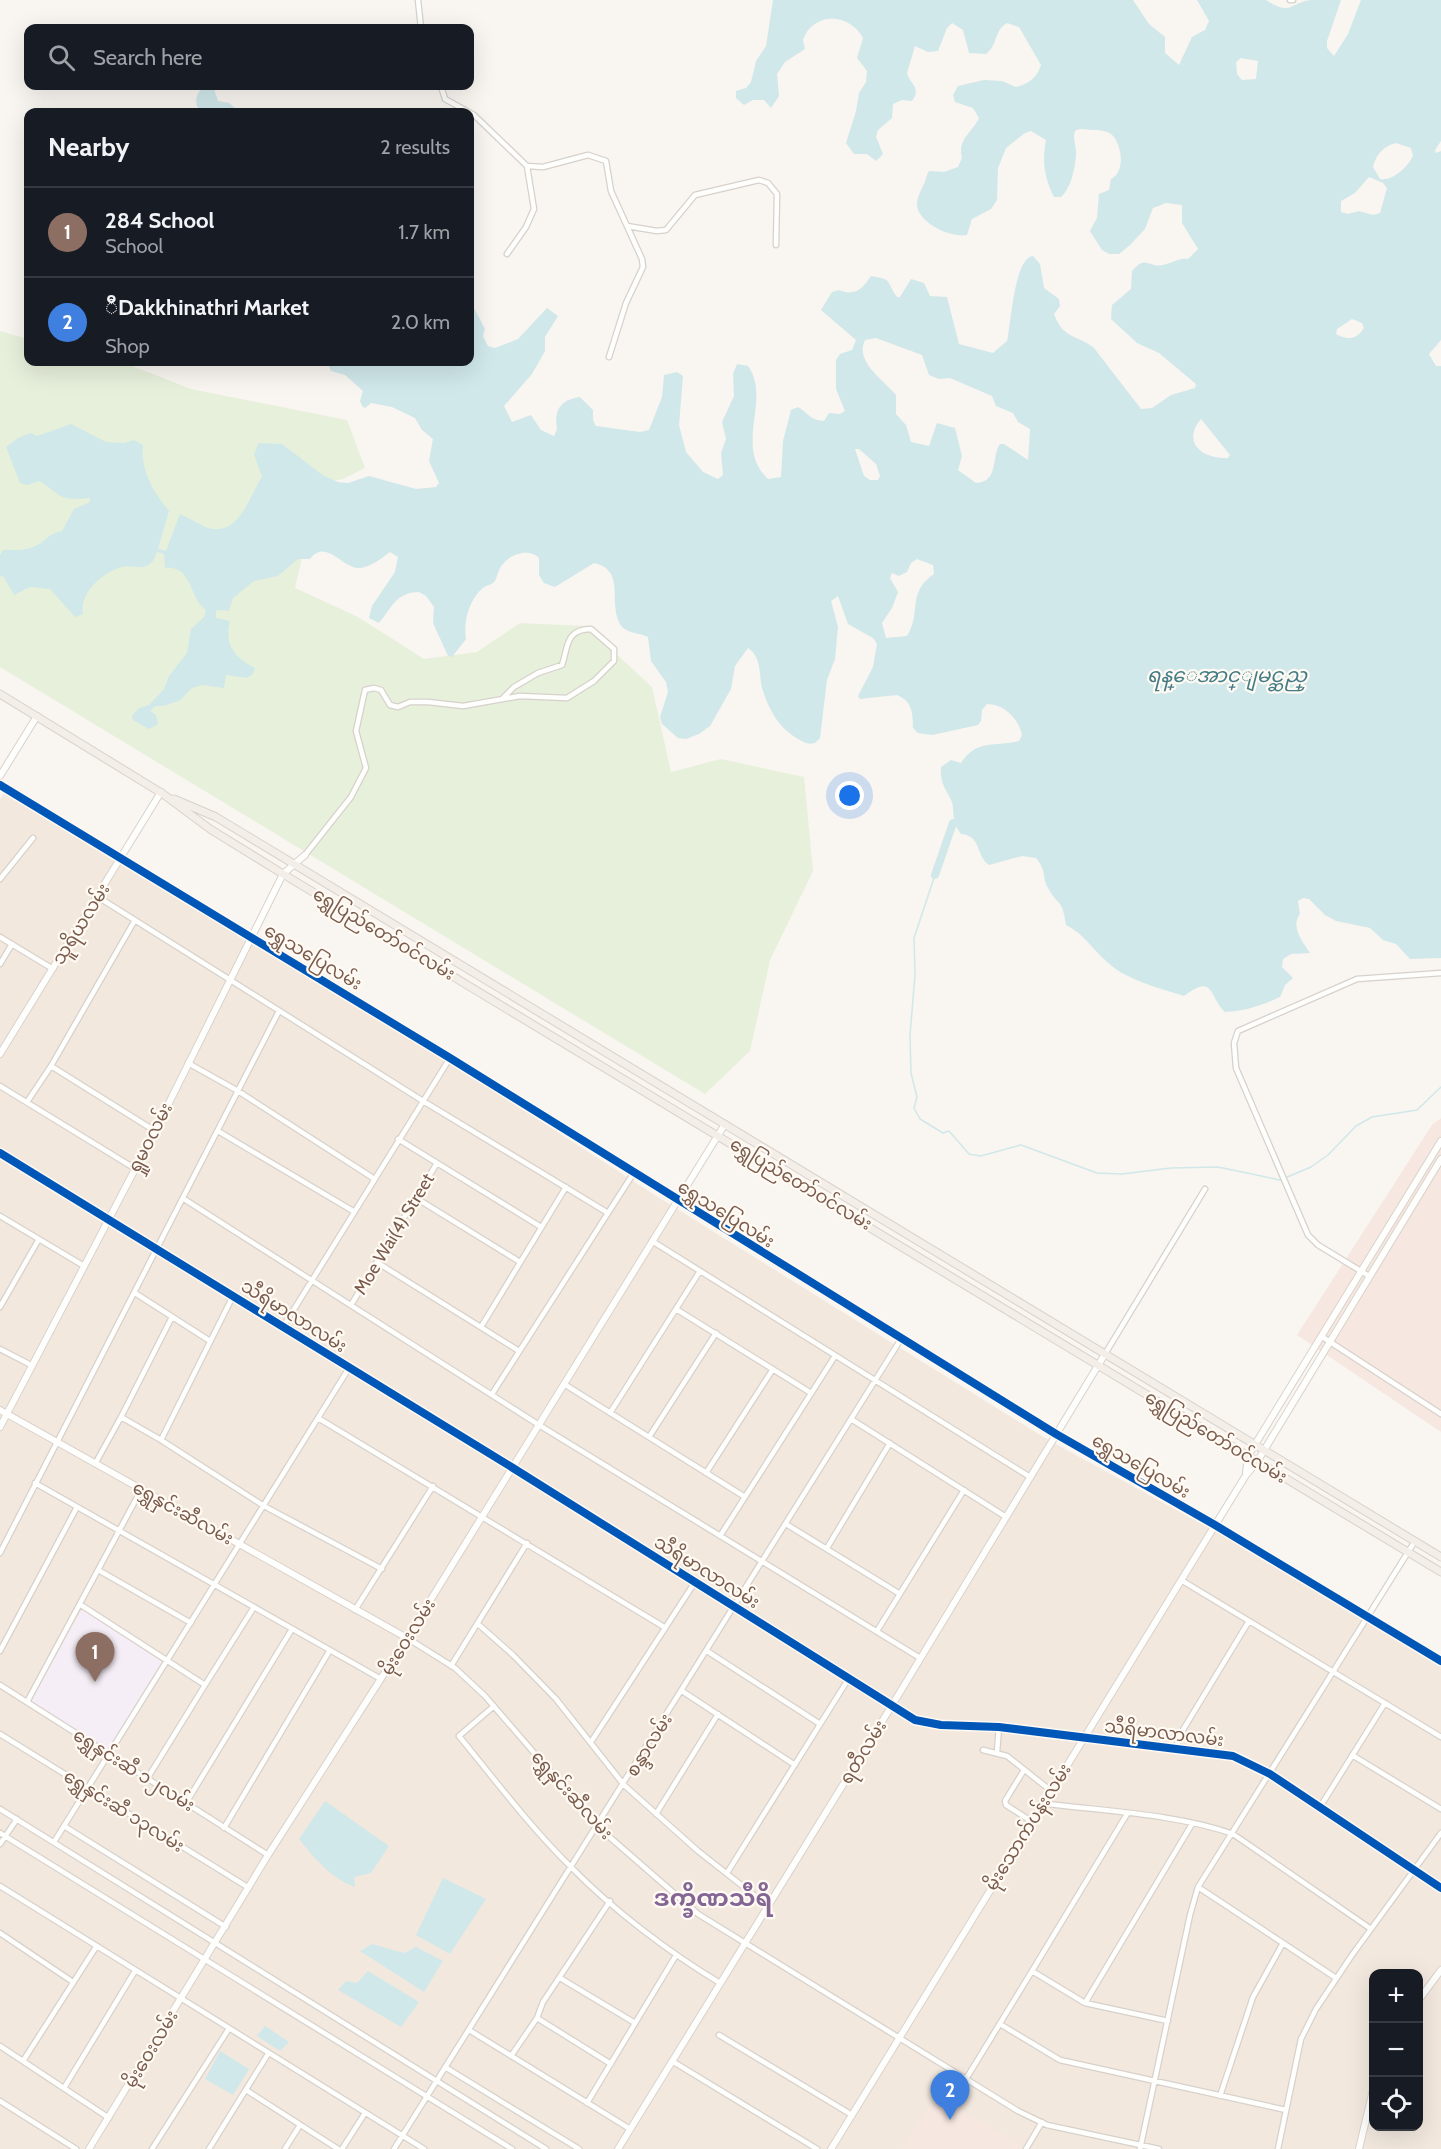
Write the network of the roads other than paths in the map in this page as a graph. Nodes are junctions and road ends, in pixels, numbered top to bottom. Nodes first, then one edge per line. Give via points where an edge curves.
1 (418, 0) edge
2 (421, 24) edge
3 (442, 90) edge
4 (461, 108) edge
5 (474, 115) edge
6 (527, 165) junction
7 (627, 226) junction
8 (776, 245) dead end
9 (507, 254) dead end
10 (609, 357) dead end
11 (0, 694) edge
12 (503, 698) junction
13 (37, 716) junction
14 (0, 776) edge
15 (0, 785) edge
16 (162, 793) junction
17 (33, 838) dead end
18 (305, 855) joint
19 (123, 858) junction
20 (294, 865) junction
21 (284, 874) junction
22 (0, 879) edge
23 (98, 897) junction
24 (135, 920) junction
25 (0, 937) edge
26 (251, 937) junction
27 (12, 944) junction
28 (437, 950) junction
29 (430, 961) junction
30 (0, 964) edge
31 (53, 969) junction
32 (1441, 973) edge
33 (230, 980) junction
34 (279, 1011) junction
35 (553, 1020) junction
36 (546, 1031) junction
37 (0, 1054) edge
38 (450, 1058) junction
39 (188, 1064) junction
40 (51, 1066) junction
41 (0, 1086) edge
42 (238, 1091) junction
43 (423, 1101) junction
44 (27, 1102) junction
45 (725, 1124) junction
46 (155, 1131) junction
47 (218, 1131) junction
48 (718, 1135) junction
49 (398, 1138) junction
50 (1441, 1141) edge
51 (0, 1153) edge
52 (1441, 1159) edge
53 (437, 1163) junction
54 (134, 1168) junction
55 (633, 1174) junction
56 (373, 1178) junction
57 (566, 1187) junction
58 (1205, 1189) dead end
59 (416, 1198) junction
60 (184, 1199) junction
61 (677, 1202) junction
62 (352, 1211) junction
63 (608, 1212) junction
64 (0, 1216) edge
65 (109, 1219) junction
66 (541, 1227) junction
67 (39, 1239) junction
68 (652, 1241) junction
69 (158, 1249) junction
70 (520, 1262) junction
71 (378, 1263) junction
72 (84, 1266) junction
73 (700, 1271) junction
74 (1360, 1271) junction
75 (1369, 1276) junction
76 (310, 1279) junction
77 (135, 1293) junction
78 (233, 1296) junction
79 (2, 1299) edge
80 (351, 1305) junction
81 (0, 1307) edge
82 (676, 1309) junction
83 (172, 1317) junction
84 (283, 1327) junction
85 (481, 1327) junction
86 (716, 1333) junction
87 (1321, 1336) junction
88 (901, 1339) junction
89 (210, 1341) junction
90 (1329, 1342) junction
91 (0, 1349) edge
92 (519, 1351) junction
93 (1105, 1354) junction
94 (836, 1356) junction
95 (31, 1365) junction
96 (1098, 1365) junction
97 (349, 1368) junction
98 (772, 1369) junction
99 (875, 1380) junction
100 (564, 1384) junction
101 (811, 1393) junction
102 (492, 1394) junction
103 (3, 1412) edge
104 (610, 1413) junction
105 (1441, 1414) edge
106 (121, 1417) junction
107 (318, 1418) junction
108 (851, 1419) junction
109 (539, 1425) junction
110 (0, 1426) edge
111 (1056, 1434) junction
112 (649, 1437) junction
113 (161, 1440) junction
114 (56, 1442) junction
115 (890, 1443) junction
116 (1255, 1445) junction
117 (1264, 1450) junction
118 (1248, 1456) junction
119 (1257, 1461) junction
120 (96, 1464) junction
121 (513, 1468) junction
122 (706, 1473) junction
123 (1246, 1474) junction
124 (1030, 1477) junction
125 (35, 1483) junction
126 (433, 1486) junction
127 (141, 1490) junction
128 (964, 1490) junction
129 (745, 1497) junction
130 (264, 1506) junction
131 (77, 1507) junction
132 (483, 1516) junction
133 (1006, 1516) junction
134 (786, 1524) junction
135 (1215, 1525) junction
136 (119, 1531) junction
137 (720, 1536) junction
138 (1415, 1541) junction
139 (527, 1543) junction
140 (240, 1545) junction
141 (827, 1548) junction
142 (0, 1552) edge
143 (1408, 1552) junction
144 (1441, 1557) edge
145 (762, 1562) junction
146 (382, 1569) junction
147 (99, 1571) junction
148 (1441, 1572) edge
149 (1181, 1580) junction
150 (694, 1582) junction
151 (215, 1585) junction
152 (900, 1594) junction
153 (81, 1605) junction
154 (254, 1607) junction
155 (734, 1607) junction
156 (355, 1610) junction
157 (1368, 1617) junction
158 (1249, 1622) junction
159 (191, 1623) junction
160 (478, 1624) junction
161 (663, 1627) junction
162 (292, 1629) junction
163 (877, 1631) junction
164 (407, 1638) junction
165 (330, 1650) junction
166 (0, 1651) edge
167 (707, 1651) junction
168 (920, 1658) junction
169 (166, 1661) junction
170 (1441, 1661) edge
171 (452, 1666) junction
172 (1334, 1672) junction
173 (849, 1678) junction
174 (381, 1679) junction
175 (0, 1685) edge
176 (205, 1685) junction
177 (682, 1691) junction
178 (27, 1702) junction
179 (1385, 1703) junction
180 (494, 1706) junction
181 (891, 1707) junction
182 (718, 1714) junction
183 (820, 1724) junction
184 (999, 1728) junction
185 (0, 1734) edge
186 (1441, 1737) edge
187 (1085, 1738) junction
188 (591, 1742) junction
189 (1177, 1748) junction
190 (983, 1750) dead end
191 (997, 1752) junction
192 (108, 1754) junction
193 (1352, 1755) junction
194 (795, 1765) junction
195 (1023, 1770) junction
196 (1270, 1774) junction
197 (147, 1779) junction
198 (624, 1785) junction
199 (88, 1788) junction
200 (1050, 1790) junction
201 (186, 1803) junction
202 (1041, 1803) junction
203 (1320, 1807) junction
204 (0, 1809) edge
205 (1441, 1809) edge
206 (656, 1814) junction
207 (1127, 1814) junction
208 (16, 1819) junction
209 (1030, 1821) junction
210 (1192, 1824) junction
211 (64, 1826) junction
212 (598, 1827) junction
213 (224, 1828) junction
214 (0, 1833) edge
215 (1441, 1833) edge
216 (1233, 1834) junction
217 (5, 1836) junction
218 (54, 1842) junction
219 (0, 1845) edge
220 (268, 1855) junction
221 (572, 1869) junction
222 (1415, 1870) junction
223 (727, 1873) junction
224 (0, 1886) edge
225 (1198, 1887) junction
226 (249, 1888) junction
227 (1441, 1888) edge
228 (610, 1901) junction
229 (768, 1906) junction
230 (226, 1927) junction
231 (1371, 1929) junction
232 (0, 1934) edge
233 (216, 1943) junction
234 (745, 1943) junction
235 (1283, 1943) junction
236 (96, 1947) junction
237 (675, 1956) junction
238 (206, 1961) junction
239 (1441, 1970) edge
240 (135, 1971) junction
241 (1032, 1971) junction
242 (560, 1978) junction
243 (1336, 1978) junction
244 (74, 1982) junction
245 (720, 1983) junction
246 (1423, 1995) edge
247 (181, 2000) junction
248 (1084, 2003) junction
249 (537, 2018) junction
250 (1168, 2020) junction
251 (635, 2023) junction
252 (1000, 2024) junction
253 (228, 2030) junction
254 (469, 2030) junction
255 (719, 2034) dead end
256 (899, 2039) junction
257 (0, 2046) edge
258 (268, 2054) junction
259 (511, 2056) junction
260 (23, 2061) junction
261 (672, 2061) junction
262 (610, 2064) junction
263 (445, 2067) junction
264 (966, 2079) junction
265 (436, 2080) junction
266 (1155, 2082) junction
267 (64, 2088) junction
268 (246, 2090) junction
269 (427, 2096) junction
270 (1220, 2096) junction
271 (0, 2101) edge
272 (587, 2103) junction
273 (1369, 2107) edge
274 (1286, 2110) junction
275 (365, 2113) junction
276 (852, 2115) junction
277 (109, 2118) junction
278 (1042, 2122) junction
279 (300, 2125) junction
280 (630, 2130) junction
281 (402, 2136) junction
282 (1141, 2147) edge
283 (155, 2148) edge
284 (76, 2149) edge
285 (89, 2149) edge
286 (209, 2149) edge
287 (285, 2149) edge
288 (338, 2149) edge
289 (342, 2149) edge
290 (394, 2149) edge
291 (424, 2149) edge
292 (512, 2149) edge
293 (546, 2149) edge
294 (579, 2149) edge
295 (618, 2149) edge
296 (817, 2149) edge
297 (831, 2149) edge
298 (1026, 2149) edge
299 (1159, 2149) edge
300 (1278, 2149) edge
301 (1359, 2149) edge

1 - 2 street
3 - 4 street via 445,99
5 - 6 street
6 - 7 street via 543,167 588,155 606,161 611,191
6 - 9 street via 534,209
7 - 8 street via 666,230 695,195 759,180 768,183 777,194
7 - 10 street via 643,267 626,303
11 - 13 main road, ရွှေပြည်တော်ဝင်လမ်း
12 - 12 street via 538,673 562,665 564,649 582,629 591,629 615,649 614,661 573,696
12 - 18 street via 464,706 410,702 398,707 390,705 381,690 365,690 356,731 366,768 351,797
13 - 14 street
13 - 16 main road, ရွှေပြည်တော်ဝင်လမ်း
15 - 19 street, ရွှေသပြေလမ်း
16 - 19 street, သူရိယလမ်း
16 - 20 main road, ရွှေပြည်တော်ဝင်လမ်း via 216,817
16 - 21 main road, ရွှေပြည်တော်ဝင်လမ်း via 210,829
17 - 22 street
18 - 20 street, ရှုမဝလမ်း
19 - 23 street, သူရိယလမ်း
19 - 26 street, ရွှေသပြေလမ်း
20 - 21 street, ရှုမဝလမ်း
20 - 28 main road, ရွှေပြည်တော်ဝင်လမ်း
21 - 26 street, ရှုမဝလမ်း
21 - 29 main road, ရွှေပြည်တော်ဝင်လမ်း
23 - 24 street
23 - 31 street, သူရိယလမ်း
24 - 33 street
24 - 40 street
25 - 27 street
26 - 33 street, ရှုမဝလမ်း
26 - 38 street, ရွှေသပြေလမ်း
27 - 30 street
27 - 31 street
28 - 29 street
28 - 35 main road, ရွှေပြည်တော်ဝင်လမ်း
29 - 36 main road, ရွှေပြည်တော်ဝင်လမ်း
31 - 37 street, သူရိယလမ်း
32 - 74 street via 1358,979 1238,1031 1234,1043 1236,1068 1308,1235
33 - 34 street
33 - 39 street, ရှုမဝလမ်း
34 - 42 street
34 - 43 street
35 - 36 street
35 - 45 main road, ရွှေပြည်တော်ဝင်လမ်း
36 - 48 main road, ရွှေပြည်တော်ဝင်လမ်း
38 - 43 street
38 - 55 street, ရွှေသပြေလမ်း
39 - 42 street
39 - 46 street, ရှုမဝလမ်း
40 - 44 street
40 - 46 street
41 - 44 street
42 - 47 street
42 - 56 street
43 - 49 street
43 - 57 street
44 - 54 street
45 - 48 street, မိုးဝေးလမ်း
45 - 93 main road, ရွှေပြည်တော်ဝင်လမ်း
46 - 54 street, ရှုမဝလမ်း
47 - 60 street
47 - 62 street
48 - 61 street, မိုးဝေးလမ်း
48 - 96 main road, ရွှေပြည်တော်ဝင်လမ်း
49 - 53 street
49 - 56 street
50 - 74 street
51 - 65 street, သီရိမာလာလမ်း
52 - 75 street, မိုးသောက်ပန်းလမ်း
53 - 59 street, Moe Wai(4) Street
53 - 66 street
54 - 65 street, ရှုမဝလမ်း
55 - 61 street, ရွှေသပြေလမ်း
55 - 63 street
56 - 62 street
57 - 63 street
57 - 66 street
58 - 93 street
59 - 70 street
59 - 71 street, Moe Wai(4) Street
60 - 69 street
60 - 76 street
61 - 68 street, မိုးဝေးလမ်း
61 - 88 street, ရွှေသပြေလမ်း
62 - 76 street
63 - 92 street
64 - 67 street
65 - 69 street, သီရိမာလာလမ်း
65 - 72 street, ရှုမဝလမ်း
66 - 70 street
67 - 72 street
67 - 79 street
68 - 73 street
68 - 100 street, မိုးဝေးလမ်း
69 - 77 street
69 - 78 street, သီရိမာလာလမ်း
70 - 85 street
71 - 80 street, Moe Wai(4) Street
71 - 85 street
72 - 95 street, ရှုမဝလမ်း
73 - 82 street
73 - 94 street
74 - 75 street
74 - 87 street
75 - 90 street, မိုးသောက်ပန်းလမ်း
76 - 80 street
76 - 84 street
77 - 83 street
77 - 114 street
78 - 84 street, သီရိမာလာလမ်း
78 - 89 street
79 - 81 street
80 - 102 street
82 - 86 street
82 - 104 street
83 - 89 street
83 - 106 street
84 - 97 street, သီရိမာလာလမ်း
85 - 92 street
86 - 98 street
86 - 112 street
87 - 90 street
87 - 116 street
88 - 99 street, စန္ဒာလမ်း
88 - 111 street, ရွှေသပြေလမ်း
89 - 113 street
90 - 105 street
90 - 117 street, မိုးသောက်ပန်းလမ်း
91 - 95 street
92 - 102 street
93 - 96 street, ရတီလမ်း
93 - 116 main road, ရွှေပြည်တော်ဝင်လမ်း
94 - 99 street
94 - 101 street
95 - 103 street, ရှုမဝလမ်း
96 - 111 street, ရတီလမ်း
96 - 118 main road, ရွှေပြည်တော်ဝင်လမ်း
97 - 107 street
97 - 121 street, သီရိမာလာလမ်း
98 - 101 street
98 - 122 street
99 - 108 street, စန္ဒာလမ်း
99 - 124 street
100 - 104 street
100 - 109 street, မိုးဝေးလမ်း
101 - 129 street
102 - 109 street
103 - 110 street, ရှုမဝလမ်း
103 - 114 street, ရွှေနှင်းဆီလမ်း
104 - 112 street
106 - 113 street
106 - 120 street
107 - 126 street
107 - 130 street
108 - 115 street
108 - 134 street, စန္ဒာလမ်း
109 - 121 street, မိုးဝေးလမ်း
109 - 137 street
111 - 124 street, ရတီလမ်း
111 - 135 street, ရွှေသပြေလမ်း
112 - 122 street
113 - 130 street
114 - 120 street, ရွှေနှင်းဆီလမ်း
114 - 125 street
115 - 128 street
115 - 141 street
116 - 117 main road, ရွှေပြည်တော်ဝင်လမ်း
116 - 118 street
117 - 119 street, မိုးသောက်ပန်းလမ်း
117 - 138 main road, ရွှေပြည်တော်ဝင်လမ်း
118 - 119 main road, ရွှေပြည်တော်ဝင်လမ်း
118 - 123 street
119 - 123 street, မိုးသောက်ပန်းလမ်း
119 - 143 main road, ရွှေပြည်တော်ဝင်လမ်း
120 - 127 street, ရွှေနှင်းဆီလမ်း
121 - 132 street, မိုးဝေးလမ်း
121 - 150 street, သီရိမာလာလမ်း
122 - 129 street
123 - 135 street, မိုးသောက်ပန်းလမ်း
124 - 133 street, ရတီလမ်း
125 - 131 street
125 - 142 street
126 - 132 street
126 - 146 street
127 - 136 street
127 - 140 street, ရွှေနှင်းဆီလမ်း
128 - 133 street
128 - 152 street
129 - 137 street
130 - 140 street
130 - 146 street
131 - 136 street
131 - 166 street
132 - 139 street
132 - 164 street, မိုးဝေးလမ်း
133 - 168 street, ရတီလမ်း
134 - 141 street
134 - 145 street, စန္ဒာလမ်း
135 - 149 street, မိုးသောက်ပန်းလမ်း
135 - 157 street, ရွှေသပြေလမ်း
136 - 147 street
136 - 151 street
137 - 145 street
138 - 143 street
138 - 144 main road, ရွှေပြည်တော်ဝင်လမ်း
139 - 160 street
139 - 161 street
140 - 151 street
140 - 156 street, ရွှေနှင်းဆီလမ်း
141 - 152 street
143 - 148 main road, ရွှေပြည်တော်ဝင်လမ်း
143 - 157 street
145 - 155 street, စန္ဒာလမ်း
145 - 163 street
146 - 156 street
147 - 153 street
147 - 159 street
149 - 158 street
149 - 187 street, မိုးသောက်ပန်းလမ်း
150 - 155 street, သီရိမာလာလမ်း
150 - 161 street
151 - 154 street
151 - 159 street
152 - 163 street
153 - 169 street
153 - 178 street
154 - 162 street
154 - 176 street
155 - 167 street, စန္ဒာလမ်း
155 - 173 street, သီရိမာလာလမ်း
156 - 164 street, ရွှေနှင်းဆီလမ်း
157 - 170 street, ရွှေသပြေလမ်း
157 - 172 street
158 - 172 street
158 - 189 street via 1178,1738
159 - 169 street
160 - 171 street
160 - 188 street via 513,1654
161 - 188 street
162 - 165 street
162 - 201 street
163 - 168 street
164 - 171 street, ရွှေနှင်းဆီလမ်း
164 - 174 street, မိုးဝေးလမ်း
165 - 174 street
165 - 213 street
167 - 177 street, စန္ဒာလမ်း
167 - 183 street
168 - 181 street, ရတီလမ်း
169 - 176 street
169 - 192 street
171 - 180 street, ရွှေနှင်းဆီလမ်း
172 - 179 street
172 - 196 street
173 - 181 street, သီရိမာလာလမ်း
173 - 183 street
174 - 220 street, မိုးဝေးလမ်း
175 - 178 street, ရွှေနှင်းဆီ ၁၂လမ်း
176 - 197 street
177 - 182 street
177 - 198 street, စန္ဒာလမ်း
178 - 192 street, ရွှေနှင်းဆီ ၁၂လမ်း
179 - 186 street
179 - 193 street
180 - 212 street, ရွှေနှင်းဆီလမ်း
180 - 221 street via 459,1736
181 - 184 street, သီရိမာလာလမ်း via 915,1720
181 - 229 street, ရတီလမ်း
182 - 194 street
182 - 206 street
183 - 194 street
184 - 187 street, သီရိမာလာလမ်း
184 - 191 street
185 - 199 street, ရွှေနှင်းဆီ ၁၃လမ်း
187 - 189 street, သီရိမာလာလမ်း
187 - 200 street, မိုးသောက်ပန်းလမ်း
188 - 198 street
189 - 196 street, သီရိမာလာလမ်း via 1233,1756
190 - 191 street
191 - 195 street via 1017,1762
192 - 197 street, ရွှေနှင်းဆီ ၁၂လမ်း
192 - 199 street
193 - 203 street
193 - 205 street
194 - 223 street
195 - 200 street
195 - 209 street via 1005,1801
196 - 203 street, သီရိမာလာလမ်း
196 - 216 street
197 - 201 street, ရွှေနှင်းဆီ ၁၂လမ်း
198 - 206 street
198 - 212 street, စန္ဒာလမ်း
199 - 211 street
199 - 226 street, ရွှေနှင်းဆီ ၁၃လမ်း
200 - 202 street, မိုးသောက်ပန်းလမ်း
201 - 213 street, ရွှေနှင်းဆီ ၁၂လမ်း
202 - 207 street
202 - 209 street, မိုးသောက်ပန်းလမ်း
203 - 222 street, သီရိမာလာလမ်း
204 - 208 street
206 - 223 street
207 - 210 street
207 - 241 street
208 - 217 street
208 - 218 street
209 - 256 street, မိုးသောက်ပန်းလမ်း
210 - 216 street
210 - 248 street
211 - 218 street
211 - 230 street
212 - 221 street, စန္ဒာလမ်း
212 - 234 street, ရွှေနှင်းဆီလမ်း via 698,1914
213 - 220 street, ရွှေနှင်းဆီ ၁၂လမ်း
214 - 217 street
215 - 222 street
216 - 225 street
216 - 231 street
217 - 219 street
217 - 238 street
218 - 233 street
220 - 226 street, မိုးဝေးလမ်း
221 - 228 street
221 - 254 street, စန္ဒာလမ်း
222 - 227 street, သီရိမာလာလမ်း
222 - 231 street
223 - 229 street
224 - 236 street
225 - 235 street
225 - 250 street
226 - 230 street, မိုးဝေးလမ်း
228 - 237 street
228 - 242 street
229 - 234 street, ရတီလမ်း
230 - 233 street, မိုးဝေးလမ်း
231 - 243 street
232 - 244 street
233 - 238 street, မိုးဝေးလမ်း
233 - 265 street
234 - 245 street, ရတီလမ်း
234 - 256 street, ရွှေနှင်းဆီလမ်း
235 - 243 street
235 - 270 street via 1253,1997
236 - 240 street
236 - 244 street
237 - 245 street
237 - 251 street
238 - 247 street, မိုးဝေးလမ်း
238 - 269 street
239 - 246 street
240 - 247 street
240 - 267 street
241 - 248 street
241 - 252 street
242 - 249 street
242 - 251 street
243 - 274 street via 1301,2039
244 - 260 street
245 - 261 street, ရတီလမ်း
247 - 253 street
247 - 277 street, မိုးဝေးလမ်း
248 - 250 street
249 - 259 street
249 - 262 street
250 - 266 street
251 - 262 street
252 - 264 street
252 - 266 street via 1059,2060
253 - 258 street
253 - 283 street
254 - 259 street
254 - 263 street, စန္ဒာလမ်း
255 - 276 street
256 - 264 street, ရွှေနှင်းဆီလမ်း
256 - 276 street, မိုးသောက်ပန်းလမ်း
257 - 260 street
258 - 268 street
258 - 275 street
259 - 272 street
260 - 267 street
261 - 280 street, ရတီလမ်း
261 - 296 street
262 - 272 street
263 - 265 street, စန္ဒာလမ်း
263 - 294 street
264 - 278 street, ရွှေနှင်းဆီလမ်း
265 - 269 street, စန္ဒာလမ်း
265 - 293 street
266 - 270 street
266 - 282 street
267 - 277 street
268 - 279 street
268 - 286 street
269 - 281 street, စန္ဒာလမ်း
269 - 292 street
270 - 274 street
271 - 284 street
272 - 280 street
273 - 301 street
274 - 300 street
275 - 281 street
275 - 289 street
276 - 297 street, မိုးသောက်ပန်းလမ်း
277 - 285 street, မိုးဝေးလမ်း
278 - 282 street, ရွှေနှင်းဆီလမ်း
278 - 298 street
279 - 287 street
279 - 288 street
280 - 295 street, ရတီလမ်း
281 - 290 street, စန္ဒာလမ်း
281 - 291 street
282 - 299 street, ရွှေနှင်းဆီလမ်း

